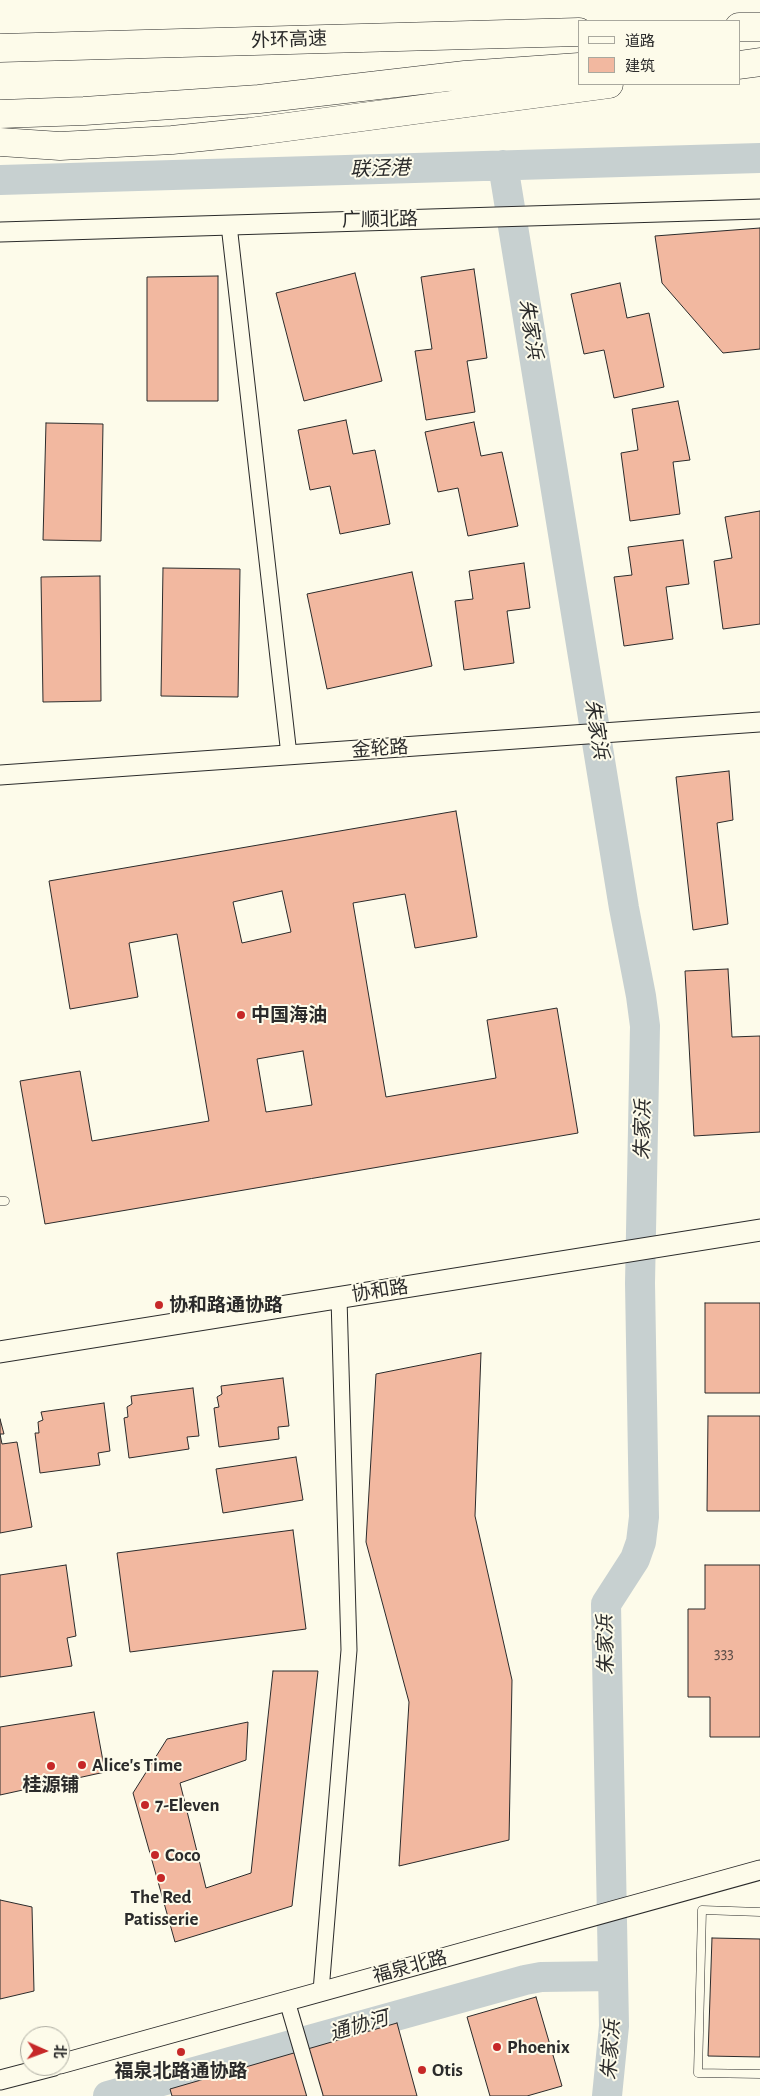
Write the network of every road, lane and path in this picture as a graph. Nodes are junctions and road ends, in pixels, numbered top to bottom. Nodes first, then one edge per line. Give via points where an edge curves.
1 (740, 27) edge
2 (760, 27) edge
3 (578, 32) edge
4 (0, 48) edge
5 (740, 61) edge
6 (760, 61) edge
7 (740, 65) edge
8 (578, 67) edge
9 (602, 85) edge
10 (0, 114) edge
11 (0, 142) edge
12 (760, 209) edge
13 (229, 225) junction
14 (0, 232) edge
15 (760, 722) edge
16 (289, 755) junction
17 (0, 775) edge
18 (760, 1230) edge
19 (339, 1298) junction
20 (0, 1352) edge
21 (760, 1870) edge
22 (760, 1912) edge
23 (321, 1991) junction
24 (287, 2001) junction
25 (70, 2061) edge
26 (760, 2074) edge
27 (20, 2075) edge
28 (0, 2080) edge
29 (315, 2096) edge

1 - 2 highway
3 - 4 highway, 外环高速
5 - 6 highway
6 - 7 highway
8 - 10 highway via 466,75 259,99
9 - 11 highway via 172,140 60,146
12 - 13 street, 广顺北路
13 - 14 street, 广顺北路
13 - 16 street
15 - 16 street, 金轮路
16 - 17 street, 金轮路
18 - 19 main road, 协和路
19 - 20 main road, 协和路
19 - 23 street via 349,1650
21 - 23 street, 福泉北路
22 - 26 lane via 702,1910 698,2073
23 - 24 street, 福泉北路
24 - 25 street, 福泉北路
24 - 29 street
27 - 28 street

